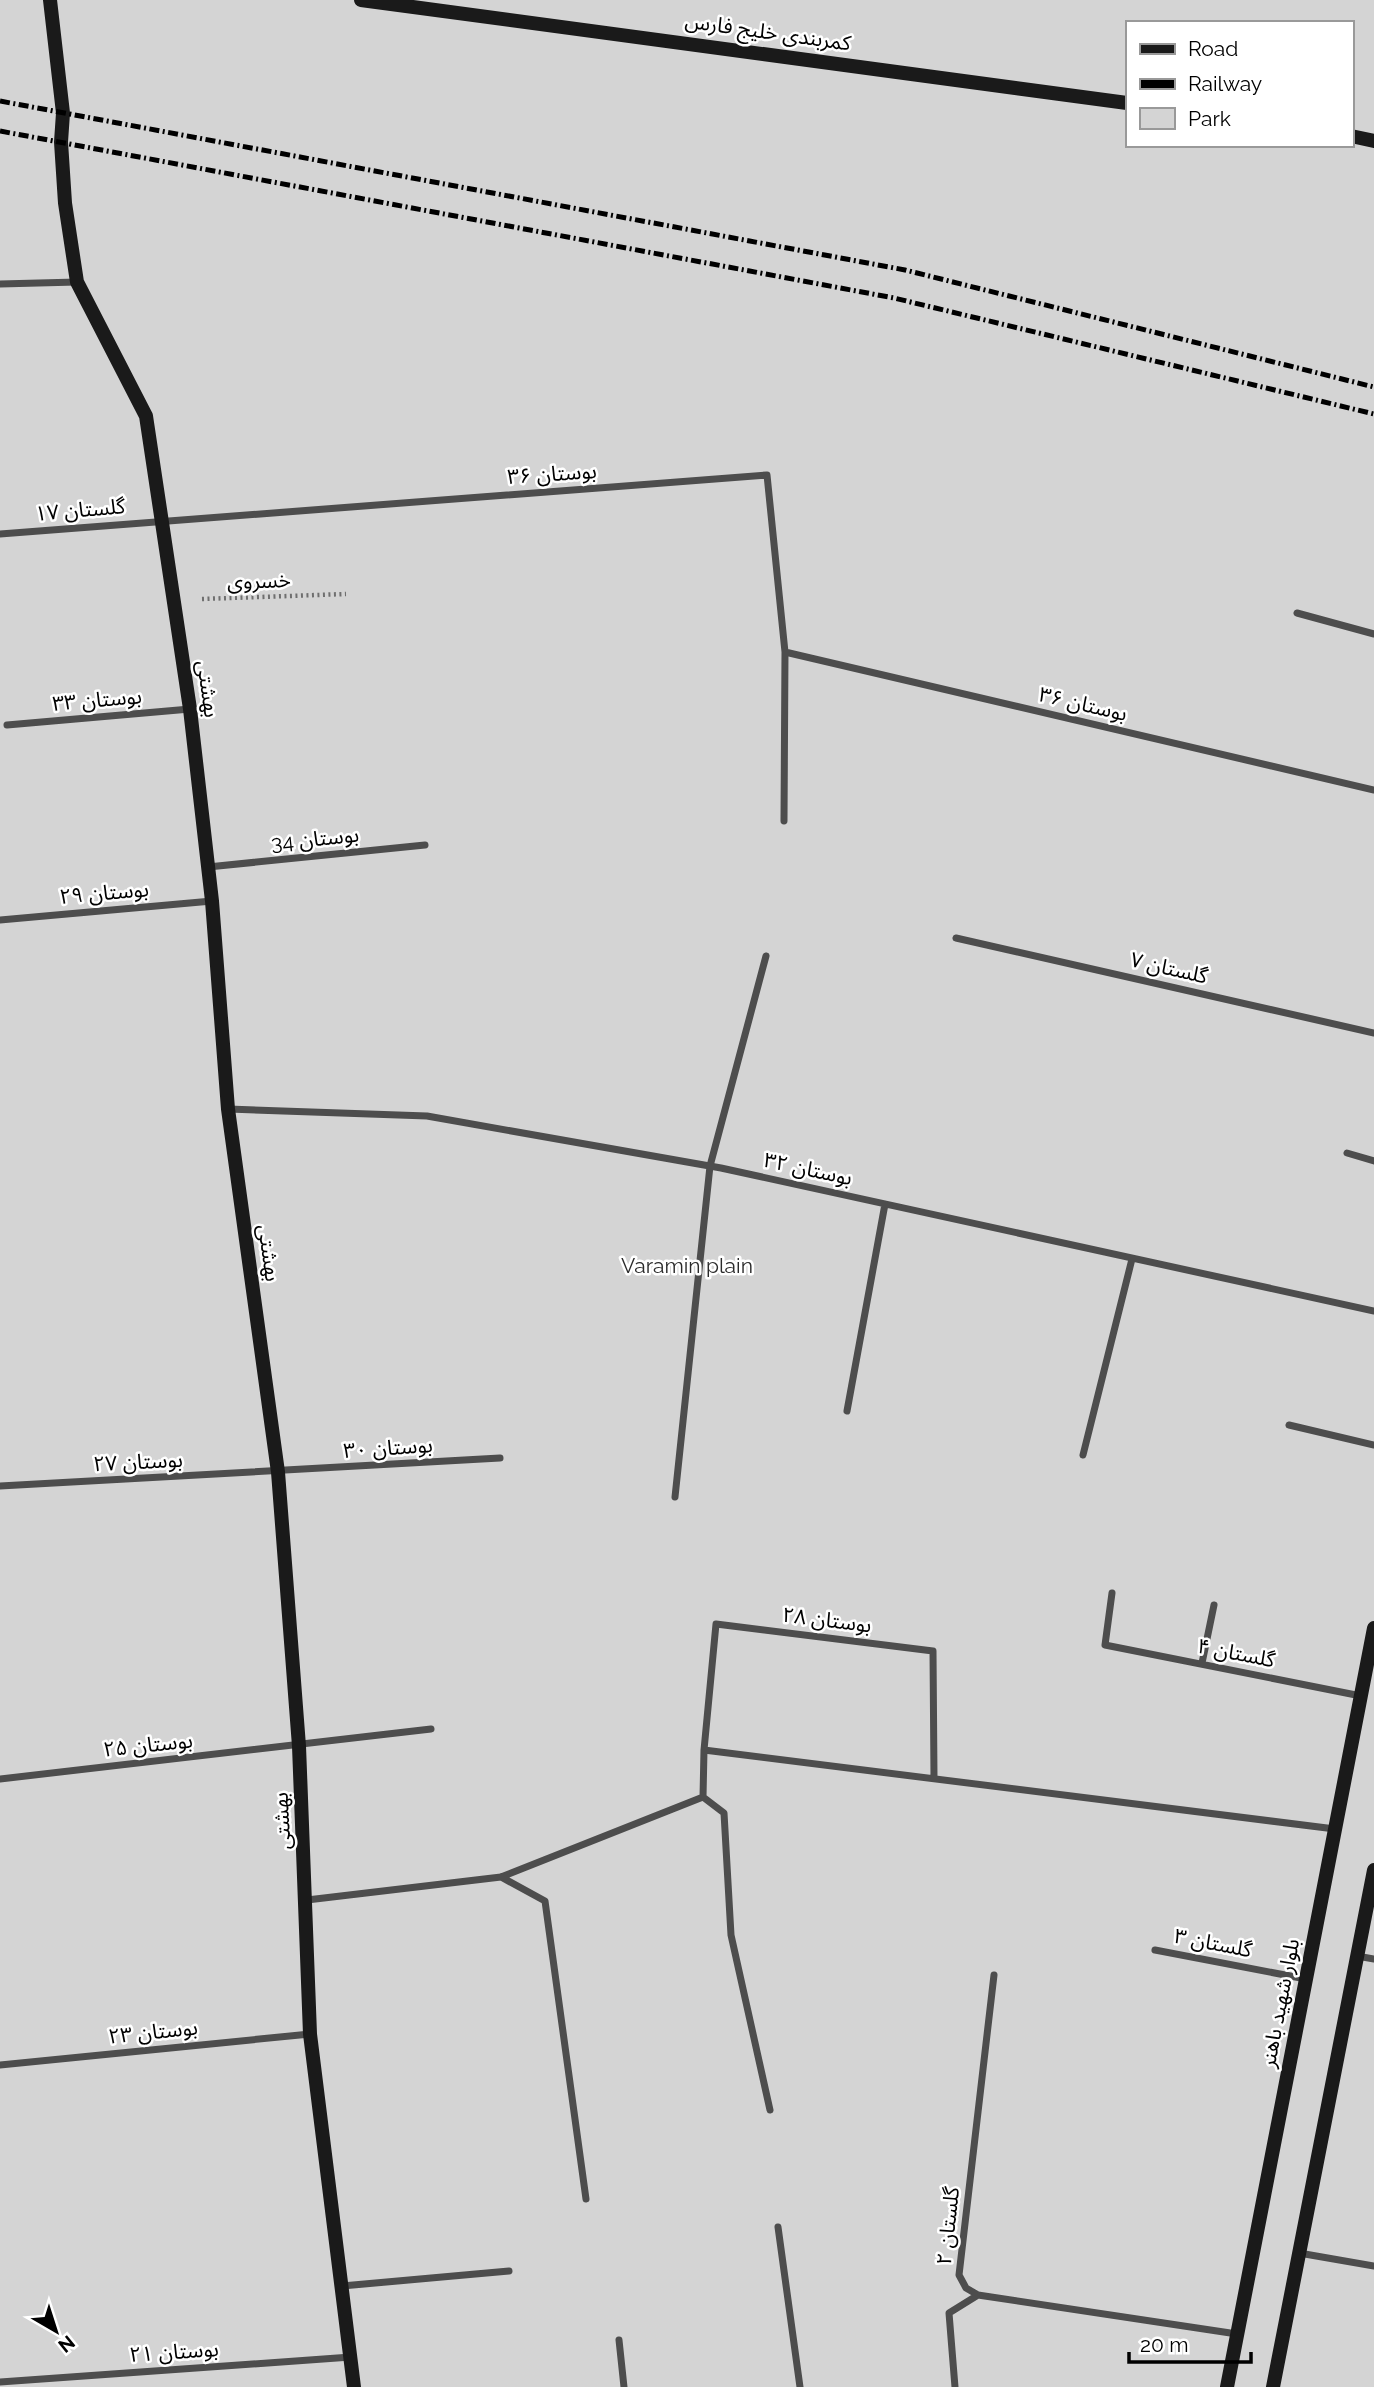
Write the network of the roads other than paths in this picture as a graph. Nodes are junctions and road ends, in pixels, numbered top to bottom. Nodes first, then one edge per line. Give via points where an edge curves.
1 (50, 0) edge
2 (361, 0) edge
3 (1126, 103) edge
4 (1353, 136) edge
5 (1374, 141) edge
6 (77, 282) junction
7 (0, 284) edge
8 (163, 520) junction
9 (0, 534) edge
10 (1297, 613) dead end
11 (1374, 634) edge
12 (785, 652) junction
13 (190, 709) junction
14 (7, 726) dead end
15 (1374, 790) edge
16 (784, 821) dead end
17 (425, 845) dead end
18 (208, 867) junction
19 (212, 901) junction
20 (0, 920) edge
21 (956, 938) dead end
22 (766, 956) dead end
23 (1374, 1033) edge
24 (228, 1109) junction
25 (1347, 1153) dead end
26 (1374, 1161) edge
27 (710, 1166) junction
28 (885, 1204) junction
29 (1132, 1259) junction
30 (1374, 1311) edge
31 (847, 1411) dead end
32 (1289, 1425) dead end
33 (1374, 1445) edge
34 (1083, 1455) dead end
35 (500, 1458) dead end
36 (278, 1472) junction
37 (0, 1486) edge
38 (675, 1497) dead end
39 (1112, 1593) dead end
40 (1214, 1605) dead end
41 (1374, 1628) edge
42 (1202, 1663) junction
43 (1361, 1696) junction
44 (431, 1729) dead end
45 (299, 1746) junction
46 (704, 1750) junction
47 (934, 1777) junction
48 (0, 1779) edge
49 (703, 1797) junction
50 (1335, 1829) junction
51 (1374, 1870) edge
52 (501, 1877) junction
53 (307, 1900) junction
54 (1155, 1950) dead end
55 (1357, 1956) junction
56 (1374, 1959) edge
57 (994, 1975) dead end
58 (1306, 1979) junction
59 (310, 2034) junction
60 (0, 2065) edge
61 (770, 2110) dead end
62 (586, 2199) dead end
63 (778, 2227) dead end
64 (1299, 2253) junction
65 (1374, 2266) edge
66 (509, 2271) dead end
67 (342, 2286) junction
68 (978, 2295) junction
69 (1237, 2334) junction
70 (619, 2340) dead end
71 (351, 2357) junction
72 (0, 2382) edge
73 (354, 2387) edge
74 (624, 2387) edge
75 (800, 2387) edge
76 (955, 2387) edge
77 (1227, 2387) edge
78 (1273, 2387) edge

1 - 6 street, بهشتی via 63,113 65,203
2 - 3 street, کمربندی خلیج فارس
4 - 5 street
6 - 7 street
6 - 8 street, بهشتی via 146,416
8 - 9 street, گلستان ۱۷
8 - 12 street, بوستان ۳۶ via 767,475
8 - 13 street, بهشتی
10 - 11 street
12 - 15 street, بوستان ۳۶
12 - 16 street, بوستان ۳۶
13 - 14 street, بوستان ۳۳
13 - 18 street, بهشتی
17 - 18 street, بوستان 34
18 - 19 street, بهشتی
19 - 20 street, بوستان ۲۹
19 - 24 street, بهشتی
21 - 23 street, گلستان ۷
22 - 27 street
24 - 27 street, بوستان ۳۲ via 427,1116
24 - 36 street, بهشتی
25 - 26 street
27 - 28 street, بوستان ۳۲
27 - 38 street
28 - 29 street, بوستان ۳۲
28 - 31 street
29 - 30 street, بوستان ۳۲
29 - 34 street
32 - 33 street
35 - 36 street, بوستان ۳۰
36 - 37 street, بوستان ۲۷
36 - 45 street, بهشتی
39 - 42 street, گلستان ۴ via 1105,1645
40 - 42 street
41 - 43 street, بلوار شهید باهنر
42 - 43 street, گلستان ۴
43 - 50 street, بلوار شهید باهنر
44 - 45 street, بوستان ۲۵
45 - 48 street, بوستان ۲۵
45 - 53 street, بهشتی
46 - 47 street
46 - 47 street, بوستان ۲۸ via 716,1625 743,1628 933,1651
46 - 49 street, بوستان ۲۸
47 - 50 street
49 - 52 street
49 - 61 street via 724,1813 731,1935
50 - 58 street, بلوار شهید باهنر
51 - 55 street
52 - 53 street
52 - 62 street via 545,1901
53 - 59 street, بهشتی
54 - 58 street, گلستان ۳
55 - 56 street
55 - 64 street
57 - 68 street, گلستان ۲ via 959,2275 966,2288
58 - 69 street, بلوار شهید باهنر
59 - 60 street, بوستان ۲۳
59 - 67 street, بهشتی
63 - 75 street
64 - 65 street
64 - 78 street
66 - 67 street
67 - 71 street, بهشتی
68 - 69 street
68 - 76 street via 949,2313
69 - 77 street, بلوار شهید باهنر
70 - 74 street
71 - 72 street, بوستان ۲۱
71 - 73 street, بهشتی

